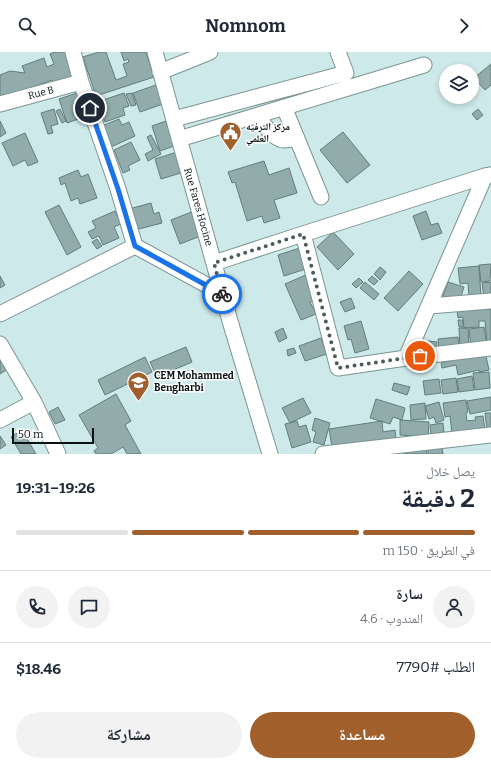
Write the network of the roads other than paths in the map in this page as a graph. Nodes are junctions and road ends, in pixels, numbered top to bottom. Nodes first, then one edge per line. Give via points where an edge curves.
1 (73, 52) edge
2 (155, 52) edge
3 (210, 52) edge
4 (338, 52) edge
5 (424, 65) dead end
6 (160, 72) junction
7 (346, 73) junction
8 (81, 82) junction
9 (353, 87) junction
10 (0, 104) edge
11 (284, 108) junction
12 (257, 116) junction
13 (174, 119) junction
14 (297, 138) junction
15 (179, 139) junction
16 (488, 176) edge
17 (321, 197) dead end
18 (303, 234) junction
19 (135, 246) junction
20 (214, 263) junction
21 (222, 294) junction
22 (491, 301) edge
23 (429, 306) junction
24 (0, 314) edge
25 (0, 344) edge
26 (491, 348) edge
27 (406, 358) junction
28 (34, 402) junction
29 (0, 420) edge
30 (491, 435) edge
31 (58, 454) edge
32 (270, 454) edge
33 (323, 454) edge

1 - 8 street
2 - 6 street, Rue Fares Hocine
3 - 6 street
4 - 7 street
5 - 9 street
6 - 13 street, Rue Fares Hocine
7 - 9 street
7 - 13 street
8 - 10 street, Rue B
8 - 19 street
9 - 11 street
11 - 12 street
11 - 14 street
12 - 14 street via 277,138
12 - 15 street
13 - 15 street, Rue Fares Hocine
14 - 17 street
15 - 20 street, Rue Fares Hocine
16 - 18 street
16 - 23 street
18 - 20 street
18 - 27 street via 338,368
19 - 21 street
19 - 24 street
20 - 21 street, Rue Fares Hocine
21 - 32 street, Rue Fares Hocine
22 - 23 street
23 - 27 street
25 - 28 street
26 - 27 street
28 - 29 street
28 - 31 street
30 - 33 street

